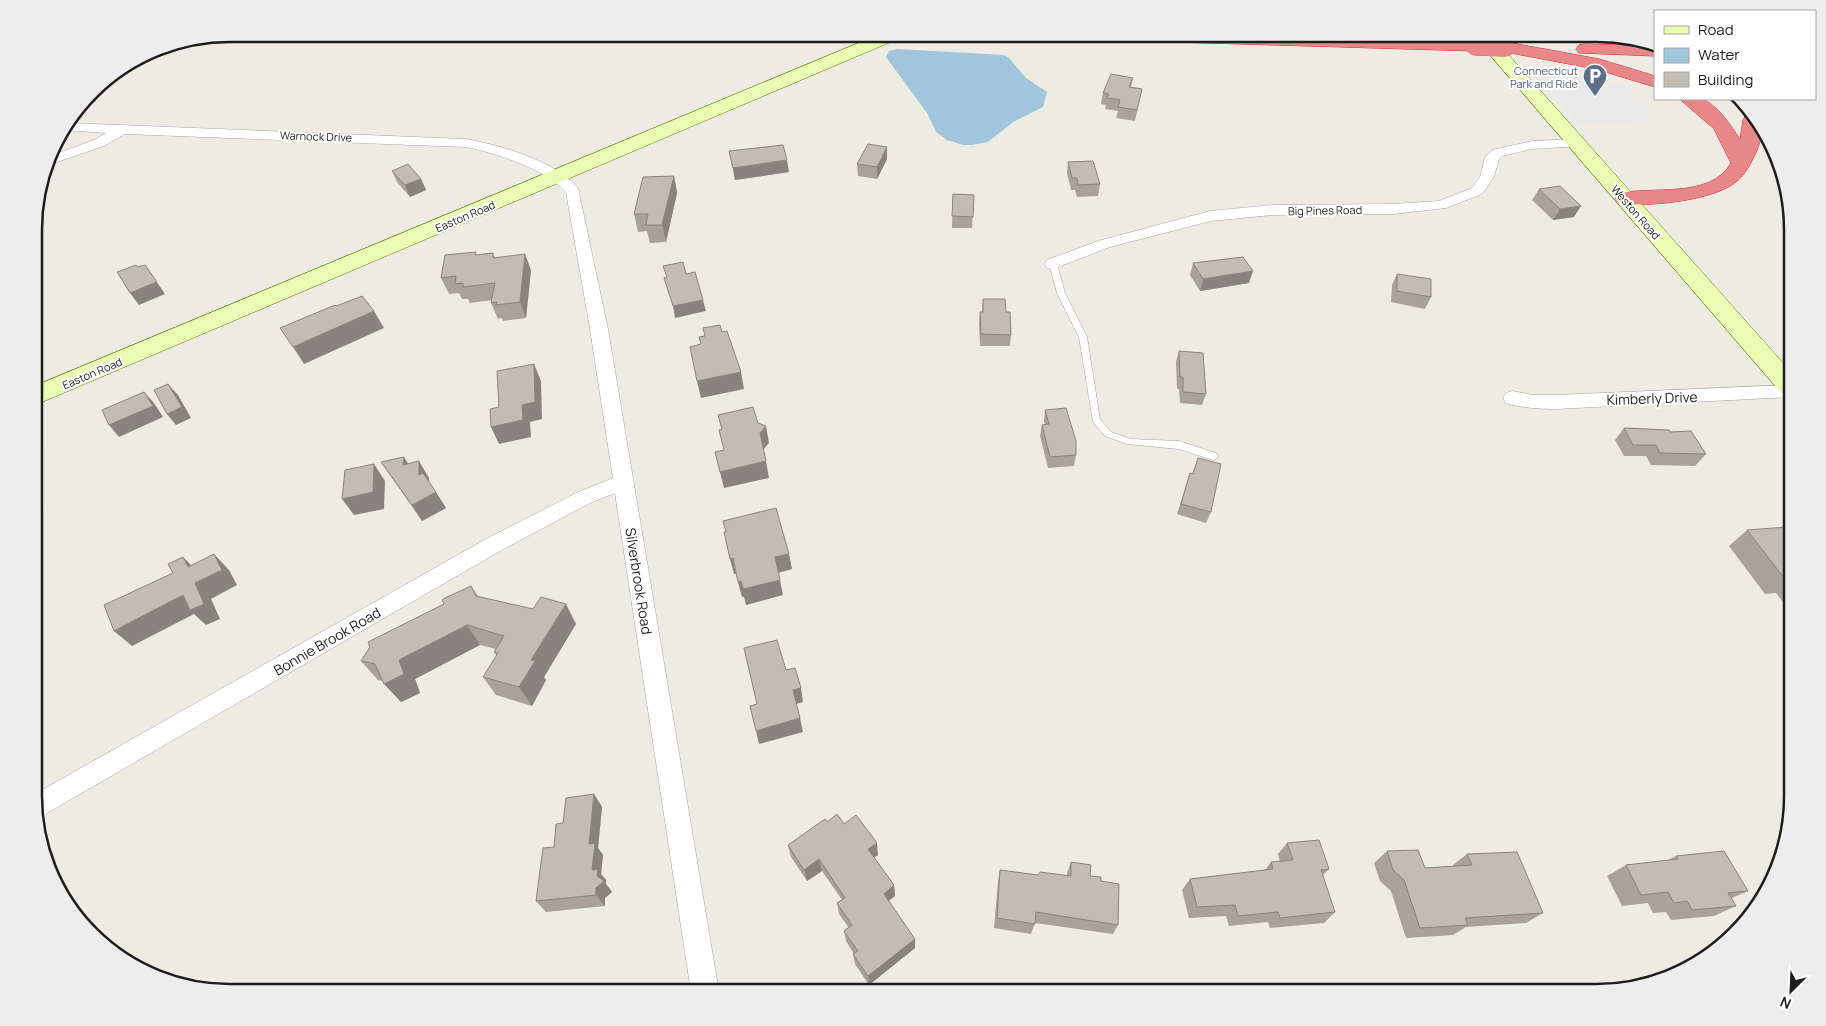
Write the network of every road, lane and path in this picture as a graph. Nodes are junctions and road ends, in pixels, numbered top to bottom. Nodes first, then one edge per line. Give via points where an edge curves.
1 (875, 42) edge
2 (1486, 42) edge
3 (1500, 42) edge
4 (1535, 42) edge
5 (1651, 51) edge
6 (1654, 82) edge
7 (1690, 100) edge
8 (73, 127) edge
9 (1752, 127) edge
10 (121, 130) junction
11 (1578, 143) junction
12 (58, 157) edge
13 (1740, 162) junction
14 (558, 177) junction
15 (1624, 198) junction
16 (1053, 264) joint
17 (1784, 381) edge
18 (1784, 390) edge
19 (42, 393) edge
20 (1512, 398) dead end
21 (1213, 456) dead end
22 (623, 482) junction
23 (43, 804) edge
24 (704, 984) edge

1 - 14 main road, Easton Road
2 - 11 main road, Weston Road
3 - 6 highway via 1599,64
4 - 5 highway
7 - 13 highway via 1722,125
8 - 10 street, Warnock Drive
9 - 13 highway via 1749,146
10 - 12 street via 98,143
10 - 14 street, Warnock Drive via 465,143 508,152
11 - 15 main road, Weston Road
11 - 16 street, Big Pines Road via 1532,145 1497,153 1492,157 1487,177 1477,191 1441,205 1394,209 1273,210 1210,216 1104,244
13 - 15 highway via 1734,174 1705,190
14 - 19 main road, Easton Road
14 - 22 street, Silverbrook Road via 573,191 580,219
15 - 17 main road, Weston Road
16 - 21 lane via 1082,337 1096,420 1108,434 1130,442 1179,445
18 - 20 street, Kimberly Drive via 1556,402
22 - 23 street, Bonnie Brook Road via 583,498 494,545
22 - 24 street, Silverbrook Road

